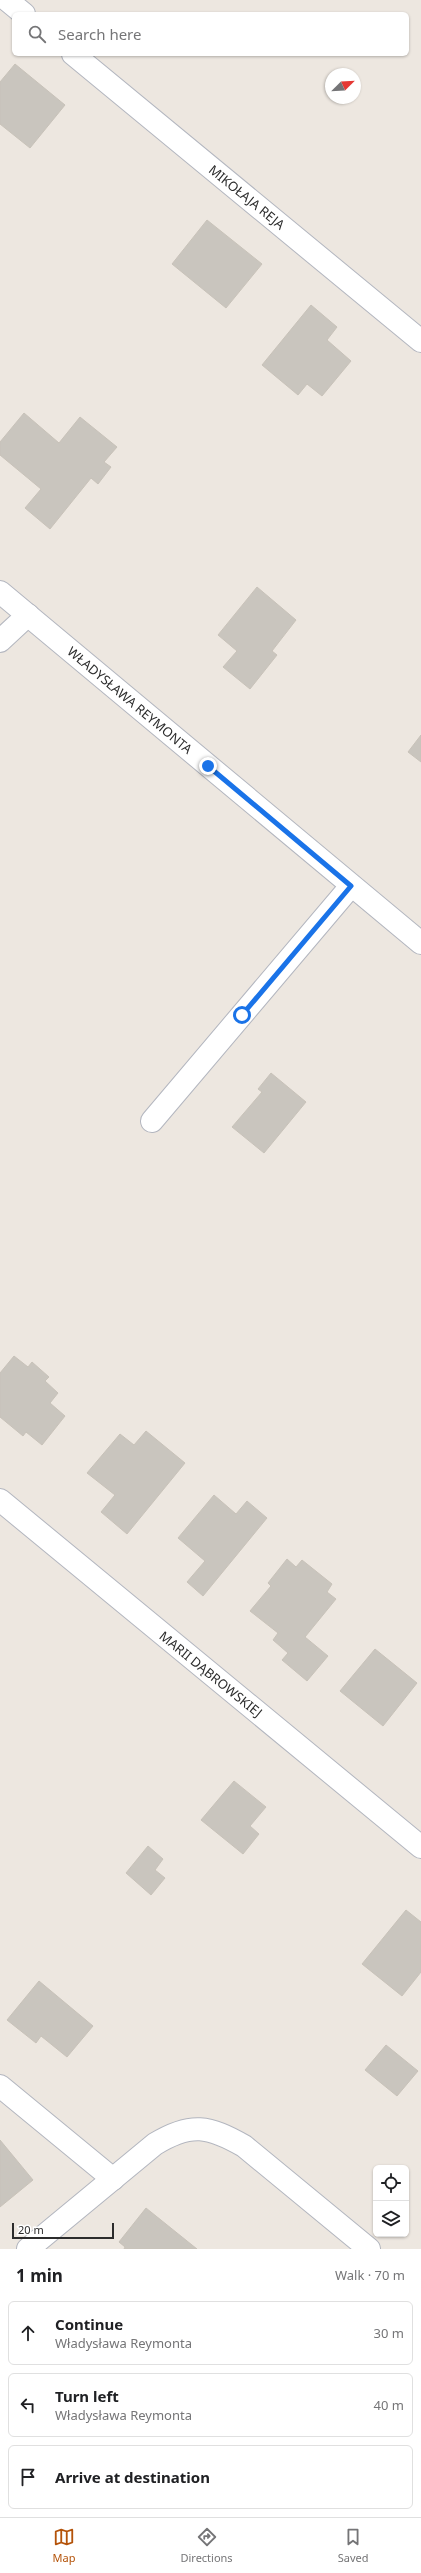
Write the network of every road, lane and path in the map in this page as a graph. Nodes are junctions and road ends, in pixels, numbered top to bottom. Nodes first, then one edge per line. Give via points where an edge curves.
1 (7, 0) edge
2 (22, 12) edge
3 (75, 56) edge
4 (421, 341) edge
5 (0, 592) edge
6 (28, 615) junction
7 (0, 642) edge
8 (351, 886) junction
9 (421, 943) edge
10 (152, 1121) dead end
11 (0, 1500) edge
12 (421, 1847) edge
13 (0, 2086) edge
14 (113, 2179) junction
15 (28, 2249) edge
16 (369, 2249) edge

1 - 2 street
3 - 4 street, MIKOŁAJA REJA
5 - 6 street, WŁADYSŁAWA REYMONTA
6 - 7 street
6 - 8 street, WŁADYSŁAWA REYMONTA
8 - 9 street, WŁADYSŁAWA REYMONTA
8 - 10 street
11 - 12 street, MARII DĄBROWSKIEJ
13 - 14 street
14 - 15 street
14 - 16 street via 155,2144 175,2132 198,2128 221,2132 244,2146

